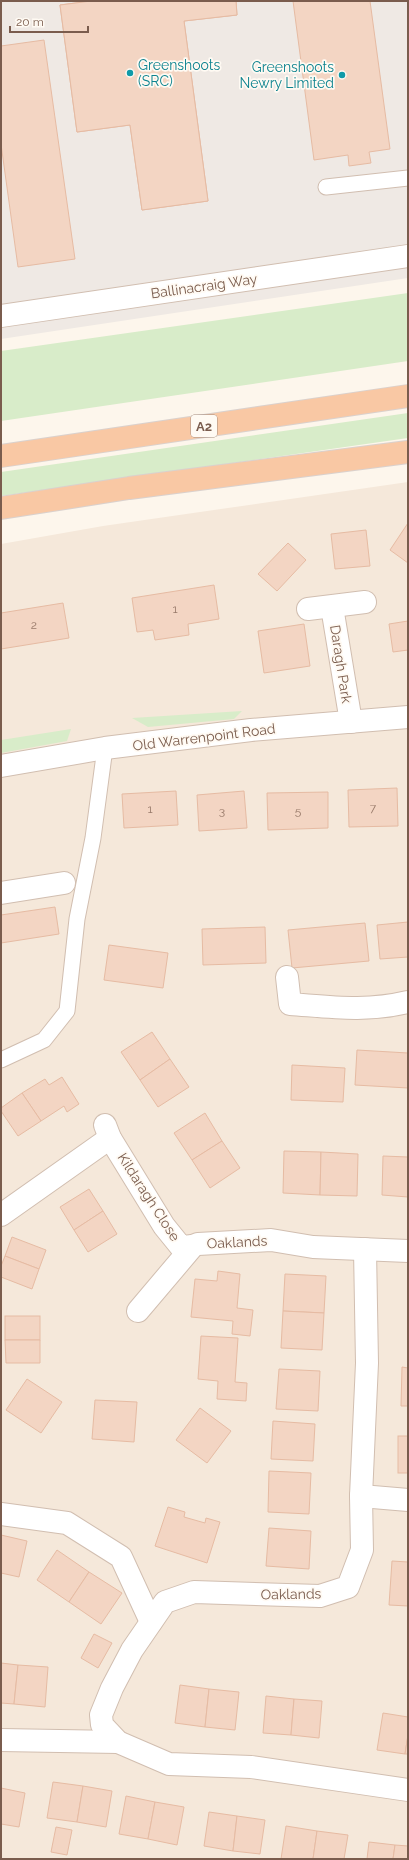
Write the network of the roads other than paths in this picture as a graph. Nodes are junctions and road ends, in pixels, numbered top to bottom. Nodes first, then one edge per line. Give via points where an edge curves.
1 (408, 178) edge
2 (326, 187) dead end
3 (408, 256) edge
4 (1, 316) edge
5 (408, 396) edge
6 (408, 452) edge
7 (1, 456) edge
8 (1, 508) edge
9 (365, 602) dead end
10 (332, 607) junction
11 (308, 609) dead end
12 (408, 717) edge
13 (351, 722) junction
14 (105, 748) junction
15 (1, 766) edge
16 (64, 883) dead end
17 (1, 893) edge
18 (287, 977) dead end
19 (408, 1002) edge
20 (1, 1060) edge
21 (1, 1215) edge
22 (193, 1246) junction
23 (365, 1250) junction
24 (408, 1251) edge
25 (138, 1311) dead end
26 (362, 1496) junction
27 (408, 1500) edge
28 (1, 1514) edge
29 (151, 1622) junction
30 (1, 1740) edge
31 (118, 1742) junction
32 (408, 1790) edge

1 - 2 lane
3 - 4 street, Ballinacraig Way
5 - 7 highway, A2
6 - 8 highway via 130,488
9 - 10 street, Daragh Park
10 - 11 street, Daragh Park
10 - 13 street, Daragh Park
12 - 13 street, Old Warrenpoint Road
13 - 14 street, Old Warrenpoint Road via 251,730
14 - 15 street, Old Warrenpoint Road
14 - 20 lane via 77,919 67,1011 44,1040
16 - 17 street
18 - 19 street via 290,1004 383,1008
21 - 22 street, Kildaragh Close via 107,1132 164,1226 181,1247
22 - 23 street, Oaklands via 220,1241 272,1240 313,1247
22 - 25 street, Oaklands
23 - 24 street, Oaklands
23 - 26 street, Oaklands via 367,1363
26 - 27 street
26 - 29 street, Oaklands via 362,1550 348,1587 320,1596 194,1592 165,1602
28 - 29 street via 67,1523 121,1557
29 - 31 street, Oaklands via 129,1656 101,1715 102,1725
30 - 31 street, Oaklands
31 - 32 street, Oaklands via 169,1764 251,1767

